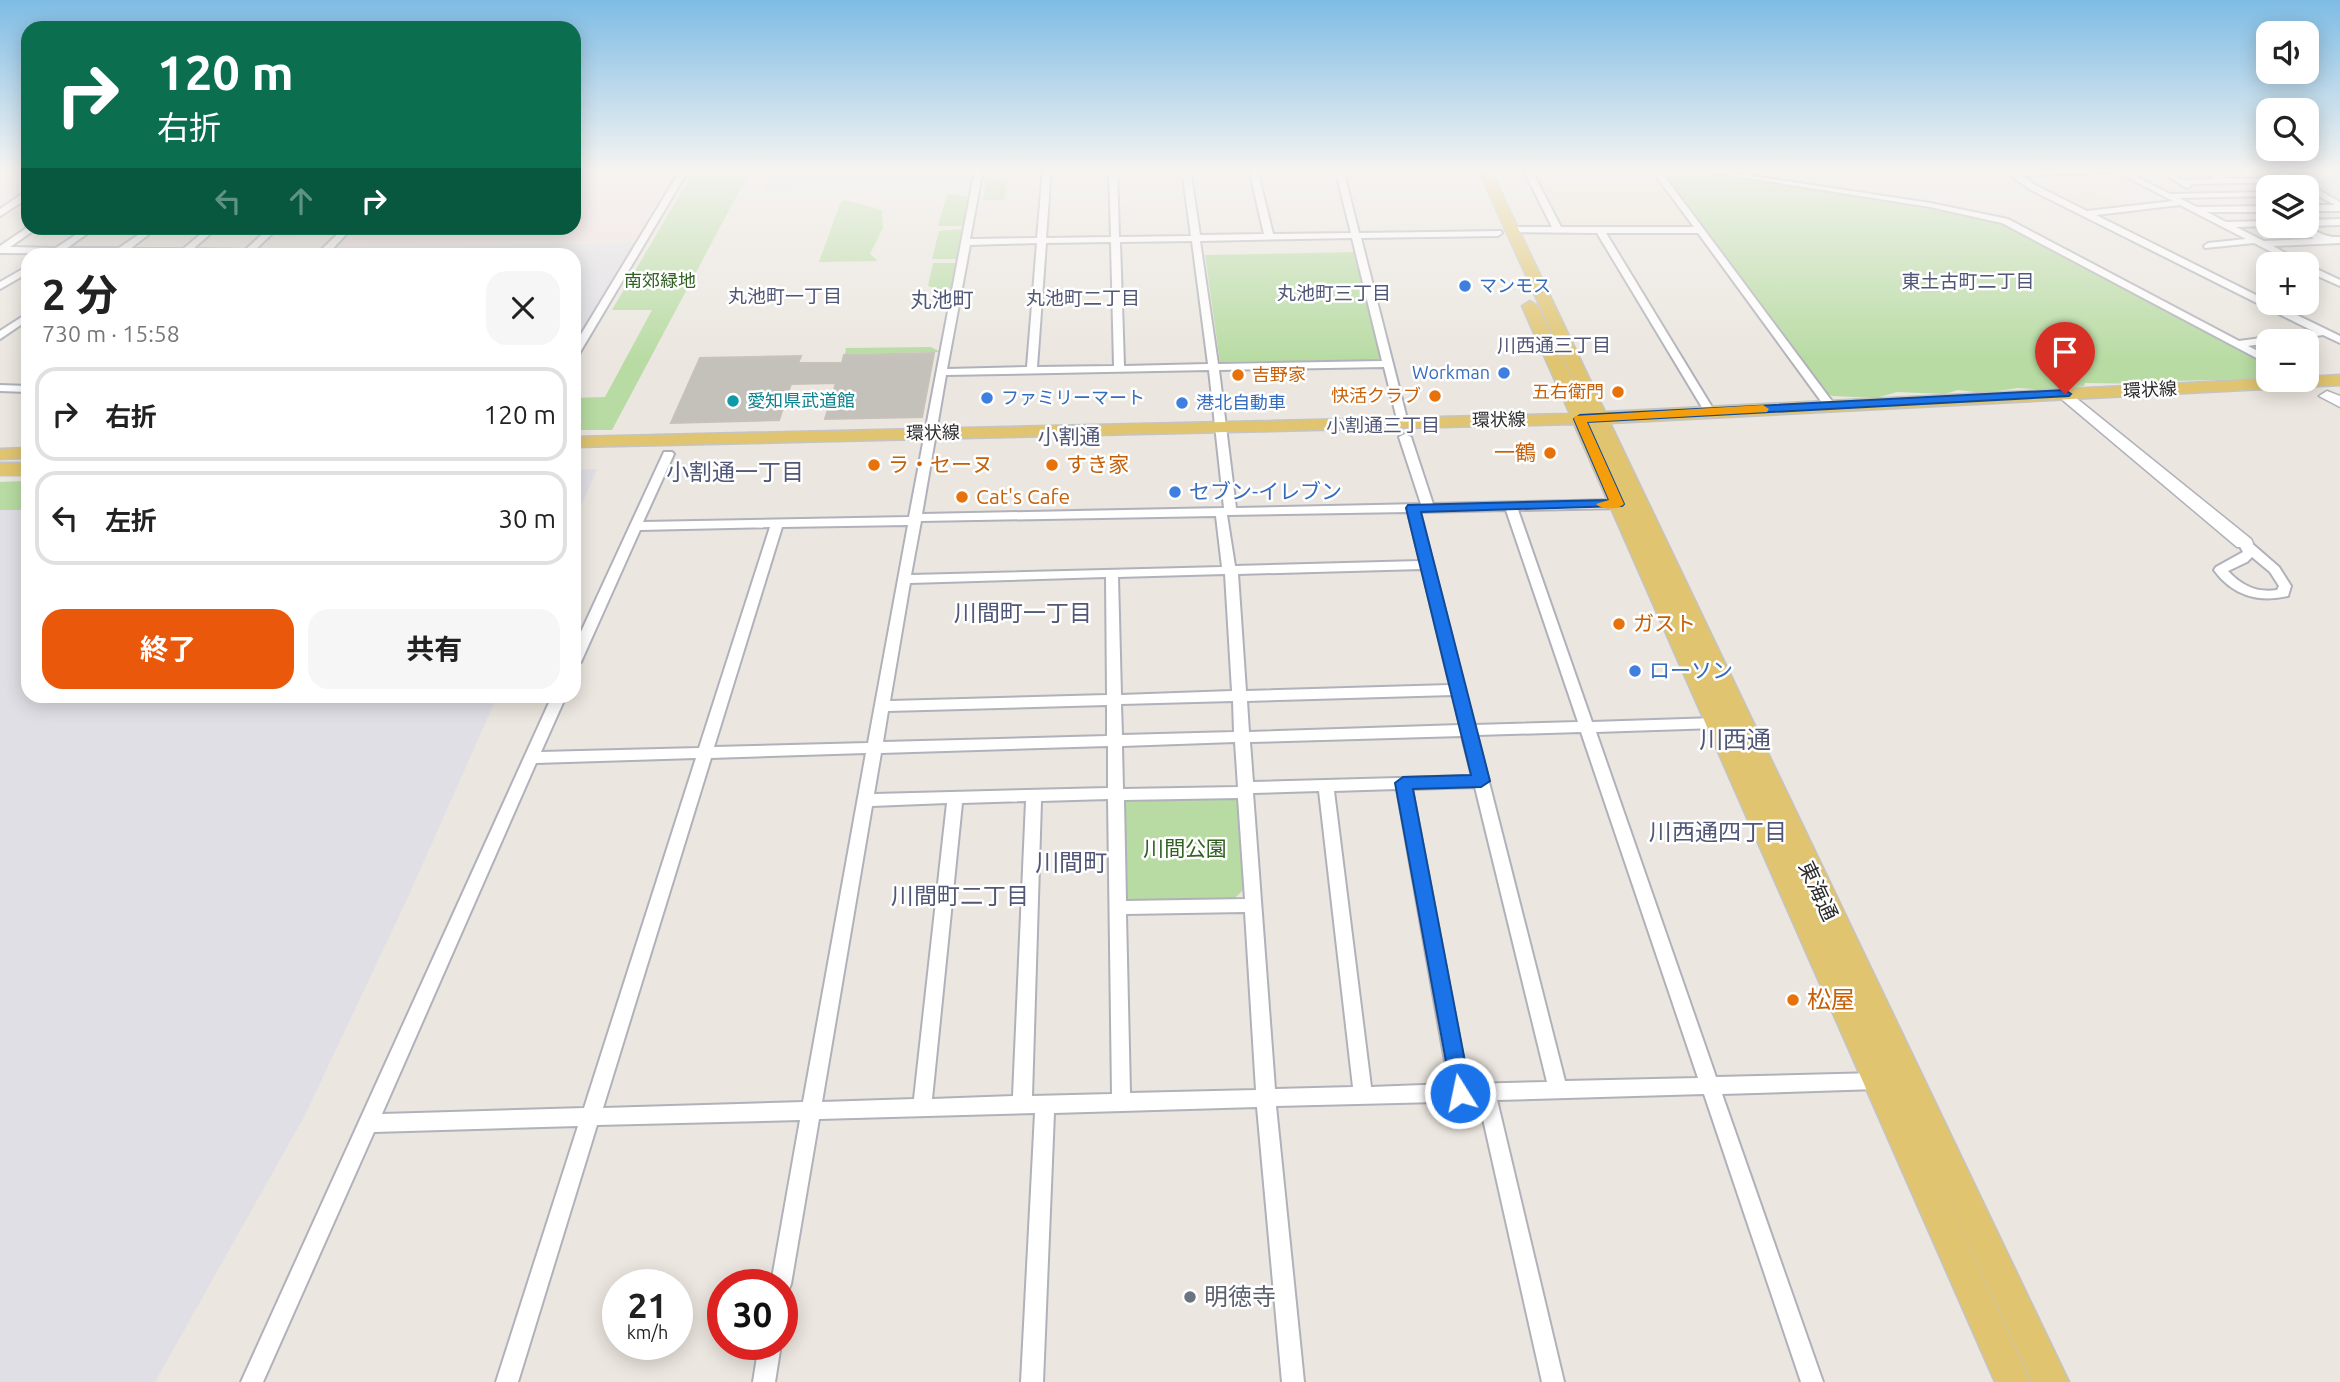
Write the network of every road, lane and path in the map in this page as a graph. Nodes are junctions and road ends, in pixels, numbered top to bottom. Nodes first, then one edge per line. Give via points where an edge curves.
1 (646, 233) edge
2 (968, 233) edge
3 (1042, 233) edge
4 (1115, 233) edge
5 (1194, 233) edge
6 (1268, 233) edge
7 (1412, 233) edge
8 (1506, 233) edge
9 (1602, 233) edge
10 (1705, 233) edge
11 (2029, 233) edge
12 (2124, 233) edge
13 (2239, 233) edge
14 (22, 235) edge
15 (80, 235) edge
16 (143, 235) edge
17 (205, 235) edge
18 (266, 235) edge
19 (341, 235) edge
20 (1356, 235) junction
21 (1269, 237) junction
22 (1195, 238) junction
23 (2319, 238) edge
24 (1115, 240) junction
25 (2340, 240) edge
26 (1041, 241) junction
27 (2324, 241) junction
28 (966, 242) junction
29 (2256, 242) junction
30 (2208, 246) dead end
31 (2340, 247) edge
32 (61, 248) edge
33 (124, 248) edge
34 (189, 248) edge
35 (252, 248) edge
36 (327, 248) edge
37 (0, 250) edge
38 (21, 251) edge
39 (2276, 252) edge
40 (21, 273) edge
41 (2319, 273) edge
42 (2340, 283) edge
43 (0, 286) edge
44 (21, 321) edge
45 (0, 336) edge
46 (2334, 336) edge
47 (581, 342) edge
48 (2238, 344) junction
49 (2256, 354) edge
50 (1388, 364) junction
51 (1213, 367) junction
52 (1119, 369) junction
53 (1032, 370) junction
54 (943, 372) junction
55 (2340, 380) edge
56 (2319, 381) edge
57 (2256, 384) edge
58 (0, 388) edge
59 (21, 389) edge
60 (2065, 394) junction
61 (2336, 398) edge
62 (1830, 406) junction
63 (2081, 408) junction
64 (1710, 412) junction
65 (1593, 425) junction
66 (1404, 430) junction
67 (1222, 434) junction
68 (930, 440) junction
69 (581, 442) edge
70 (21, 453) edge
71 (0, 454) edge
72 (668, 454) junction
73 (581, 456) edge
74 (21, 469) edge
75 (0, 470) edge
76 (1618, 504) junction
77 (1511, 506) junction
78 (1420, 508) junction
79 (1226, 512) junction
80 (915, 519) junction
81 (777, 523) junction
82 (635, 526) junction
83 (2244, 543) junction
84 (1427, 565) junction
85 (1230, 571) junction
86 (1112, 574) junction
87 (905, 579) junction
88 (581, 646) edge
89 (1459, 690) junction
90 (1239, 696) junction
91 (1114, 699) junction
92 (556, 703) edge
93 (882, 706) junction
94 (1716, 723) junction
95 (1586, 727) junction
96 (1469, 730) junction
97 (1242, 737) junction
98 (1115, 741) junction
99 (875, 748) junction
100 (705, 753) junction
101 (531, 758) junction
102 (1481, 781) junction
103 (1403, 783) junction
104 (1326, 786) junction
105 (1245, 790) junction
106 (1116, 794) junction
107 (1034, 795) junction
108 (955, 798) junction
109 (866, 800) junction
110 (1253, 905) junction
111 (1118, 908) junction
112 (1877, 1081) junction
113 (1709, 1086) junction
114 (1558, 1090) junction
115 (1486, 1092) junction
116 (1460, 1093) junction
117 (1363, 1096) junction
118 (1266, 1098) junction
119 (1121, 1102) junction
120 (1045, 1104) junction
121 (1022, 1105) junction
122 (922, 1108) junction
123 (811, 1111) junction
124 (590, 1117) junction
125 (368, 1123) junction
126 (784, 1269) edge
127 (767, 1360) edge
128 (252, 1382) edge
129 (507, 1382) edge
130 (764, 1382) edge
131 (1032, 1382) edge
132 (1293, 1382) edge
133 (1553, 1382) edge
134 (1812, 1382) edge
135 (2013, 1382) edge
136 (2051, 1382) edge

1 - 47 street
2 - 28 street
3 - 26 street
4 - 24 street
5 - 22 street
6 - 21 street
7 - 20 street
8 - 65 main road
9 - 64 street
10 - 62 street
11 - 48 street
12 - 46 street
13 - 29 street
14 - 37 street
15 - 32 street
16 - 33 street
17 - 34 street
18 - 35 street
19 - 36 street
20 - 21 street
20 - 50 street
21 - 22 street
22 - 24 street
22 - 51 street
23 - 27 street
24 - 26 street
24 - 52 street
25 - 27 street
26 - 28 street
26 - 53 street
27 - 29 street
27 - 31 street
28 - 54 street
29 - 30 street
29 - 39 street
37 - 38 street
40 - 43 street
41 - 42 street
44 - 45 street
46 - 48 street
48 - 49 street
50 - 51 street
50 - 66 street
51 - 52 street
51 - 67 street
52 - 53 street
53 - 54 street
54 - 68 street
55 - 56 main road, 環状線
57 - 60 main road, 環状線
58 - 59 street
60 - 62 main road, 環状線
60 - 63 street
61 - 63 main road, 環状線
62 - 64 main road, 環状線
63 - 65 main road, 環状線
63 - 83 street
64 - 65 main road, 環状線
65 - 66 main road, 環状線
65 - 76 main road, 東海通
65 - 136 main road, 東海通 via 1734,711
66 - 67 main road, 環状線
66 - 78 street
67 - 68 main road, 環状線
67 - 79 street
68 - 69 main road, 環状線
68 - 72 main road, 環状線
68 - 80 street
70 - 71 main road
72 - 73 main road, 環状線
72 - 82 street
74 - 75 main road
76 - 77 street
76 - 94 main road, 東海通
77 - 78 street
77 - 95 street
78 - 79 street
78 - 84 street
79 - 80 street
79 - 85 street
80 - 81 street
80 - 87 street
81 - 82 street
81 - 100 street
82 - 88 street
83 - 83 street via 2274,570 2285,586 2283,593 2255,594 2229,582 2220,570 2244,559 2249,553
84 - 85 street
84 - 89 street
85 - 86 street
85 - 90 street
86 - 87 street
86 - 91 street
87 - 93 street
89 - 90 street
89 - 96 street
90 - 91 street
90 - 97 street
91 - 93 street
91 - 98 street
92 - 101 street
93 - 99 street
94 - 95 street
94 - 112 main road, 東海通
95 - 96 street
95 - 113 street
96 - 97 street
96 - 102 street
97 - 98 street
97 - 105 street
98 - 99 street
98 - 106 street
99 - 100 street
99 - 109 street
100 - 101 street
100 - 124 street
101 - 125 street
102 - 103 street
102 - 114 street
103 - 104 street
103 - 116 street
104 - 105 street
104 - 117 street
105 - 106 street
105 - 110 street
106 - 107 street
106 - 111 street
107 - 108 street
107 - 121 street
108 - 109 street
108 - 122 street
109 - 123 street
110 - 111 street
110 - 118 street
111 - 119 street
112 - 113 street
112 - 135 main road, 東海通
113 - 114 street
113 - 134 street
114 - 115 street
115 - 116 street
115 - 133 street
116 - 117 street
117 - 118 street
118 - 119 street
118 - 132 street
119 - 120 street
120 - 121 street
120 - 131 street
121 - 122 street
122 - 123 street
123 - 124 street
123 - 126 street
124 - 125 street
124 - 129 street
125 - 128 street
127 - 130 street

